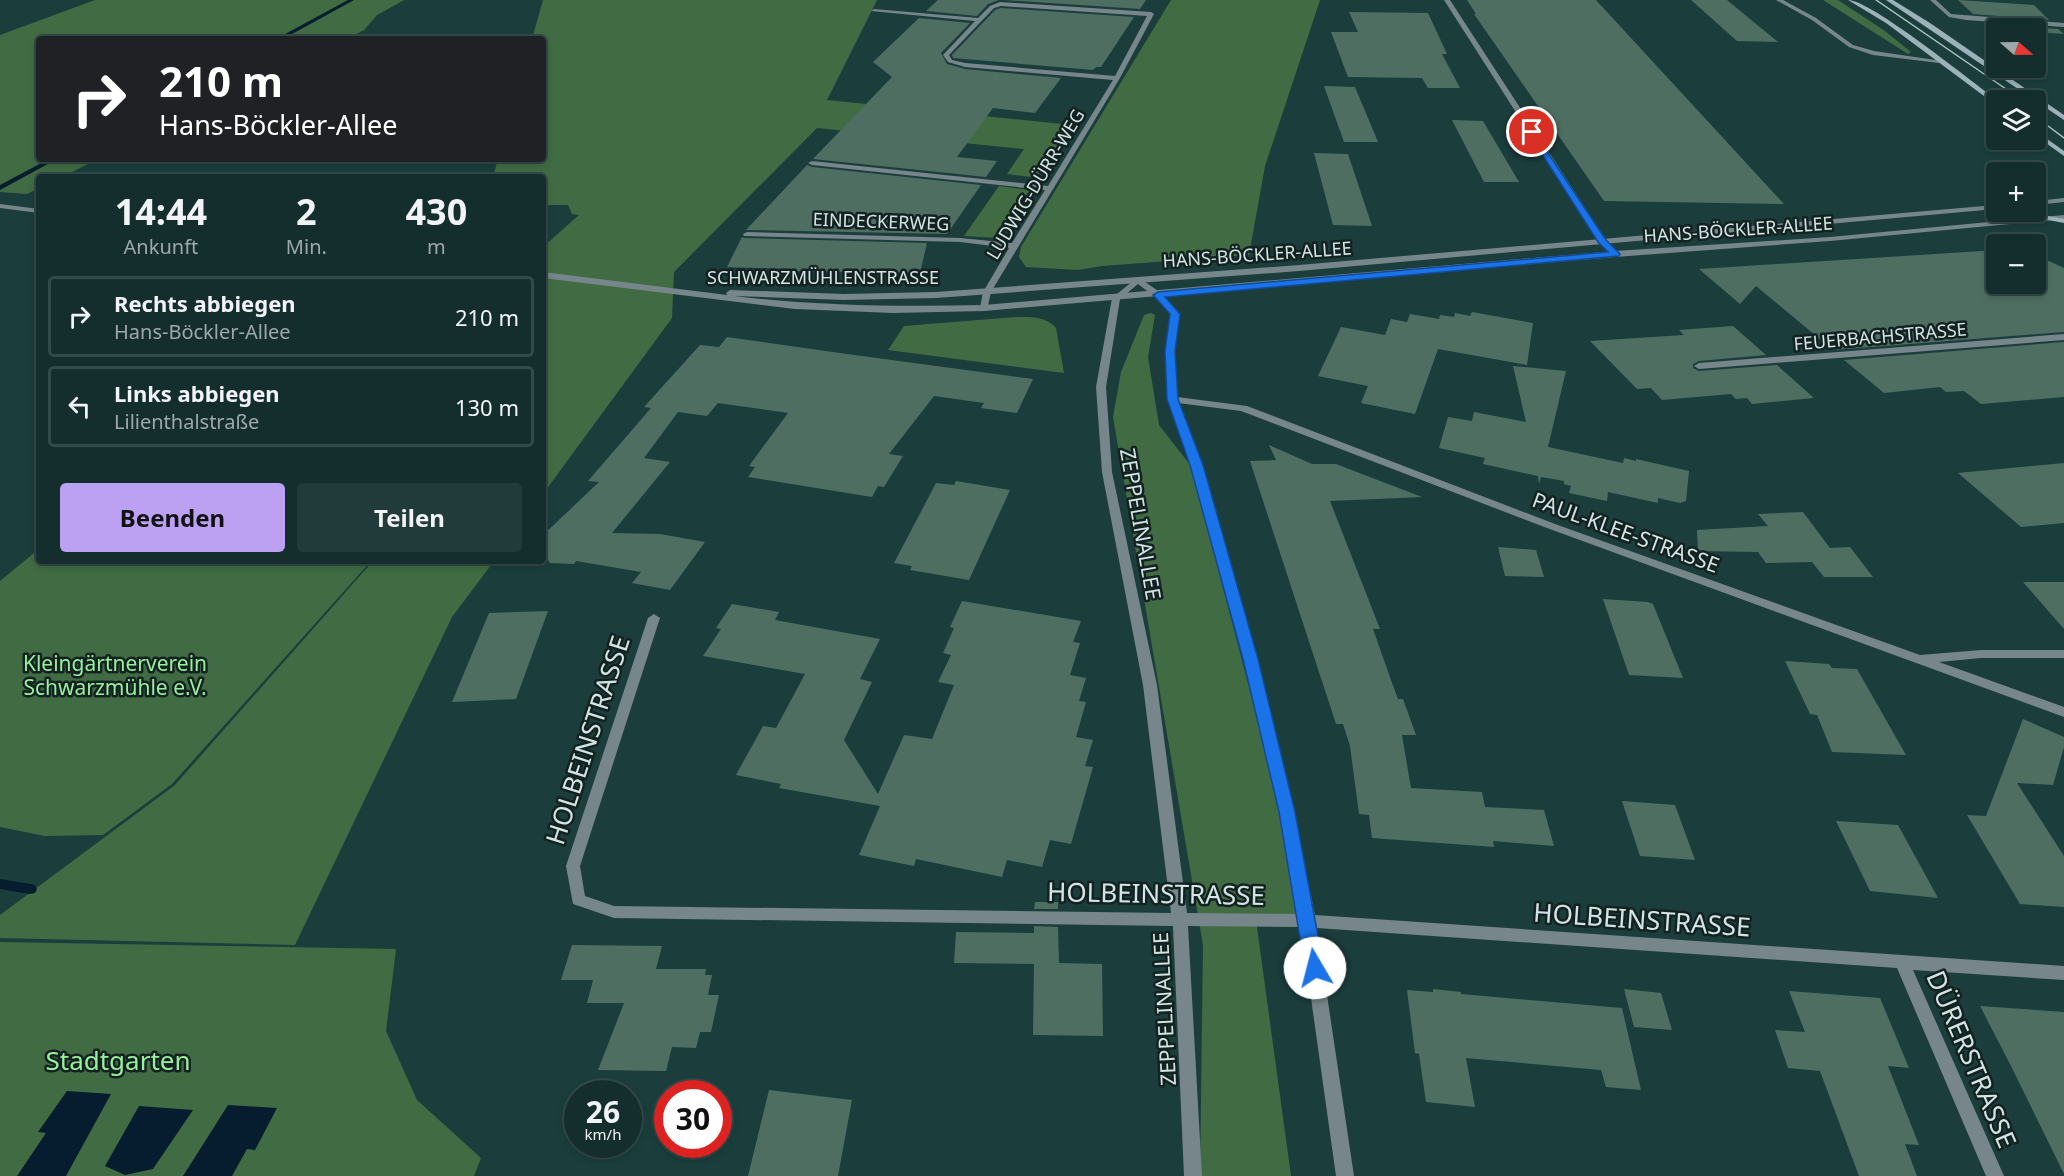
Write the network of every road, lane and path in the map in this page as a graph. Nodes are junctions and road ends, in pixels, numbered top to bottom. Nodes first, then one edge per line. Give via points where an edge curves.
1 (1447, 0) edge
2 (1779, 0) edge
3 (1851, 0) edge
4 (1889, 0) edge
5 (1933, 0) edge
6 (874, 11) dead end
7 (979, 20) junction
8 (2064, 24) edge
9 (1939, 60) junction
10 (1117, 78) junction
11 (1986, 95) edge
12 (2064, 118) edge
13 (2046, 140) edge
14 (2064, 154) edge
15 (812, 164) dead end
16 (1049, 188) junction
17 (2064, 200) edge
18 (2046, 202) edge
19 (0, 206) edge
20 (1986, 208) edge
21 (36, 211) edge
22 (2051, 218) joint
23 (2064, 219) edge
24 (747, 234) dead end
25 (1603, 242) junction
26 (1014, 246) junction
27 (1615, 254) junction
28 (546, 275) edge
29 (1138, 280) junction
30 (987, 292) junction
31 (695, 293) junction
32 (1158, 295) junction
33 (1116, 298) junction
34 (984, 308) junction
35 (2064, 338) edge
36 (1699, 366) dead end
37 (1172, 399) junction
38 (654, 618) dead end
39 (2064, 654) edge
40 (1916, 660) junction
41 (2064, 712) edge
42 (1180, 919) junction
43 (1308, 921) junction
44 (1902, 962) junction
45 (2064, 973) edge
46 (1193, 1176) edge
47 (1345, 1176) edge
48 (1995, 1176) edge

1 - 25 street
2 - 9 street via 1851,46 1873,53
3 - 9 main road
4 - 12 main road
5 - 8 street via 1948,15
6 - 7 street
7 - 10 street, LUDWIG-DÜRR-WEG via 946,55 950,61
7 - 10 street, LUDWIG-DÜRR-WEG via 992,7 1012,3 1151,14
9 - 11 main road
10 - 16 street, LUDWIG-DÜRR-WEG
13 - 14 main road
15 - 16 street
16 - 26 street, LUDWIG-DÜRR-WEG
17 - 18 street
19 - 21 street
20 - 25 street, HANS-BÖCKLER-ALLEE
22 - 23 main road
22 - 27 street, HANS-BÖCKLER-ALLEE
24 - 26 street, EINDECKERWEG via 960,240
25 - 27 street
25 - 29 street, HANS-BÖCKLER-ALLEE
26 - 30 street, LUDWIG-DÜRR-WEG
27 - 32 street, HANS-BÖCKLER-ALLEE
28 - 31 street, SCHWARZMÜHLENSTRASSE
29 - 30 street, HANS-BÖCKLER-ALLEE
29 - 32 street
29 - 33 street
30 - 31 street, SCHWARZMÜHLENSTRASSE via 888,297
30 - 34 street, LUDWIG-DÜRR-WEG
31 - 34 street, SCHWARZMÜHLENSTRASSE via 795,306
32 - 33 street, HANS-BÖCKLER-ALLEE
32 - 37 street via 1175,314 1170,351
33 - 34 street, HANS-BÖCKLER-ALLEE
33 - 42 street, ZEPPELINALLEE via 1101,387 1107,472 1150,685
35 - 36 street, FEUERBACHSTRASSE
37 - 40 street, PAUL-KLEE-STRASSE via 1243,408
37 - 43 street via 1197,465 1239,613
38 - 42 street, HOLBEINSTRASSE via 573,866 578,900 614,912
39 - 40 street via 1981,654
40 - 41 street, PAUL-KLEE-STRASSE
42 - 43 street, HOLBEINSTRASSE
42 - 46 street, ZEPPELINALLEE
43 - 44 street, HOLBEINSTRASSE
43 - 47 street
44 - 45 street, HOLBEINSTRASSE
44 - 48 street, DÜRERSTRASSE

